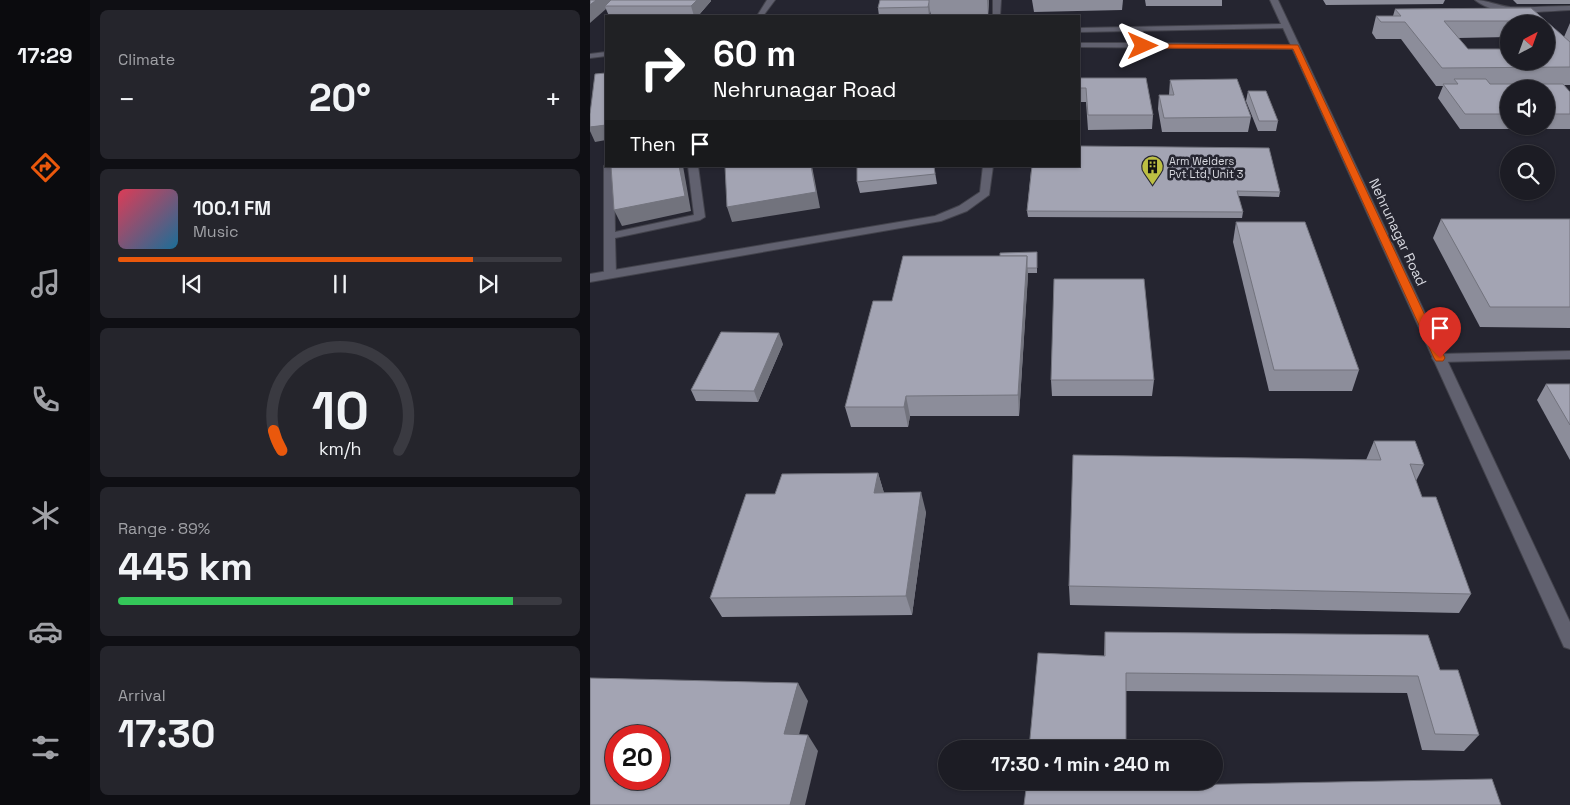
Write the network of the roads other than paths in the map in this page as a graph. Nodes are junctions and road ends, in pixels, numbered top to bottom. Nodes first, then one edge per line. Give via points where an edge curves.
1 (771, 0) edge
2 (996, 0) edge
3 (1274, 0) edge
4 (1479, 0) edge
5 (1570, 8) edge
6 (761, 15) edge
7 (997, 15) edge
8 (1286, 26) junction
9 (1138, 28) junction
10 (1080, 30) edge
11 (1080, 45) edge
12 (1143, 46) junction
13 (1295, 47) junction
14 (605, 54) edge
15 (590, 56) edge
16 (610, 167) edge
17 (693, 167) edge
18 (988, 167) edge
19 (610, 236) junction
20 (610, 274) junction
21 (590, 278) edge
22 (1570, 355) edge
23 (1440, 358) junction
24 (1570, 641) edge

1 - 6 street
2 - 7 street
3 - 8 street, Nehrunagar Road
4 - 5 street via 1502,8
8 - 9 street
8 - 13 street, Nehrunagar Road
9 - 10 street
9 - 12 street
11 - 12 street
12 - 13 street
13 - 23 street, Nehrunagar Road
14 - 15 street
16 - 19 street
17 - 19 street via 700,217
18 - 20 street via 985,193 955,214
19 - 20 street
20 - 21 street
22 - 23 street
23 - 24 street, Nehrunagar Road

